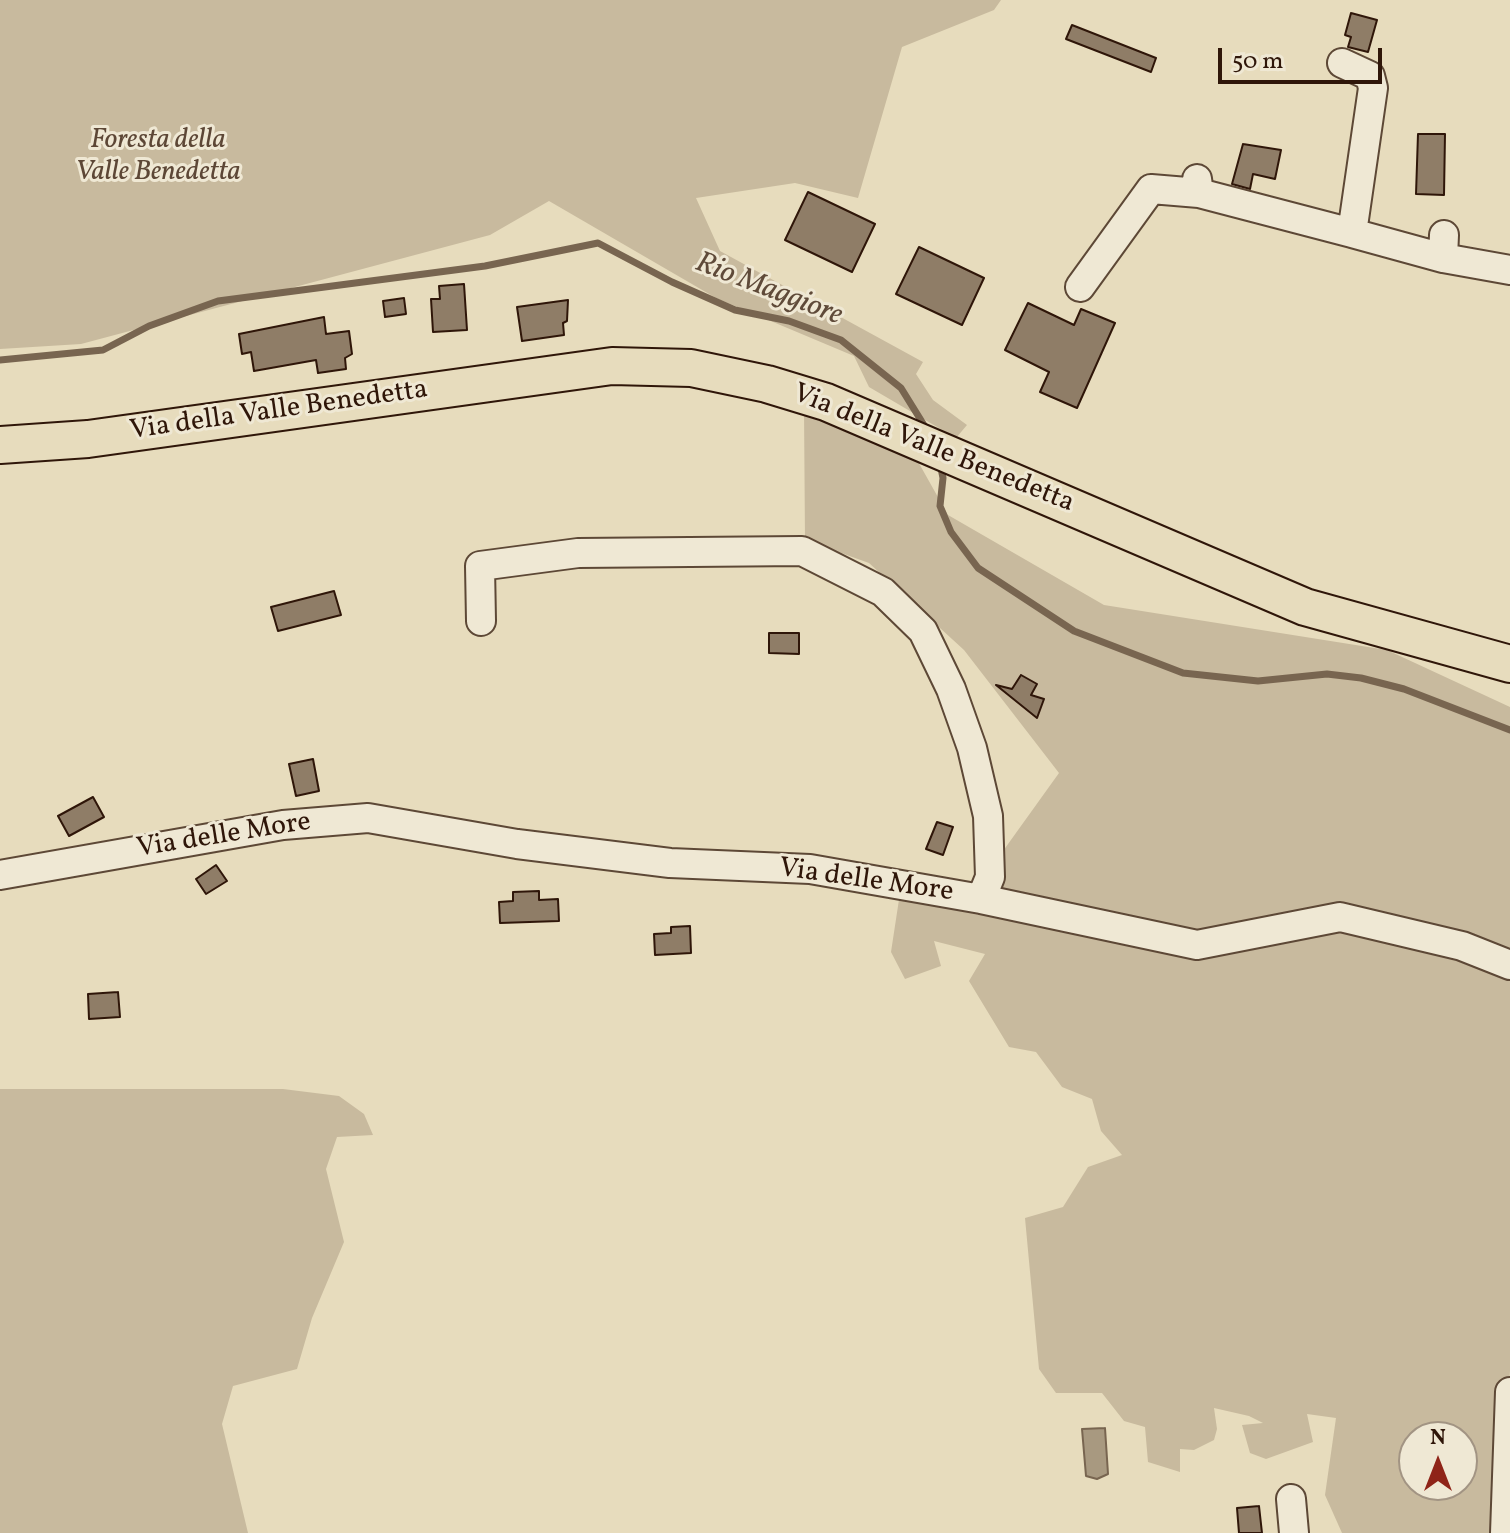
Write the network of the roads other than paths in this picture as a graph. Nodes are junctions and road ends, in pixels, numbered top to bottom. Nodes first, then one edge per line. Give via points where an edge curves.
1 (1342, 63) dead end
2 (1352, 233) junction
3 (1510, 270) edge
4 (1080, 287) dead end
5 (0, 445) edge
6 (481, 621) dead end
7 (1510, 664) edge
8 (0, 875) edge
9 (981, 899) junction
10 (1510, 965) edge
11 (1510, 1392) edge
12 (1291, 1499) dead end
13 (1294, 1533) edge
14 (1505, 1533) edge

1 - 2 street via 1370,76 1373,88
2 - 3 street via 1444,246
2 - 4 street via 1198,186 1151,189
5 - 7 main road, Via della Valle Benedetta via 88,439 612,366 691,368 826,402 1305,607
6 - 9 street, Via delle More via 480,566 578,553 802,551 883,592 923,631 972,748 988,816 990,877
8 - 9 street, Via delle More via 283,825 368,818 670,863 810,869
9 - 10 street via 1197,945 1340,917 1462,946
11 - 14 street
12 - 13 street

